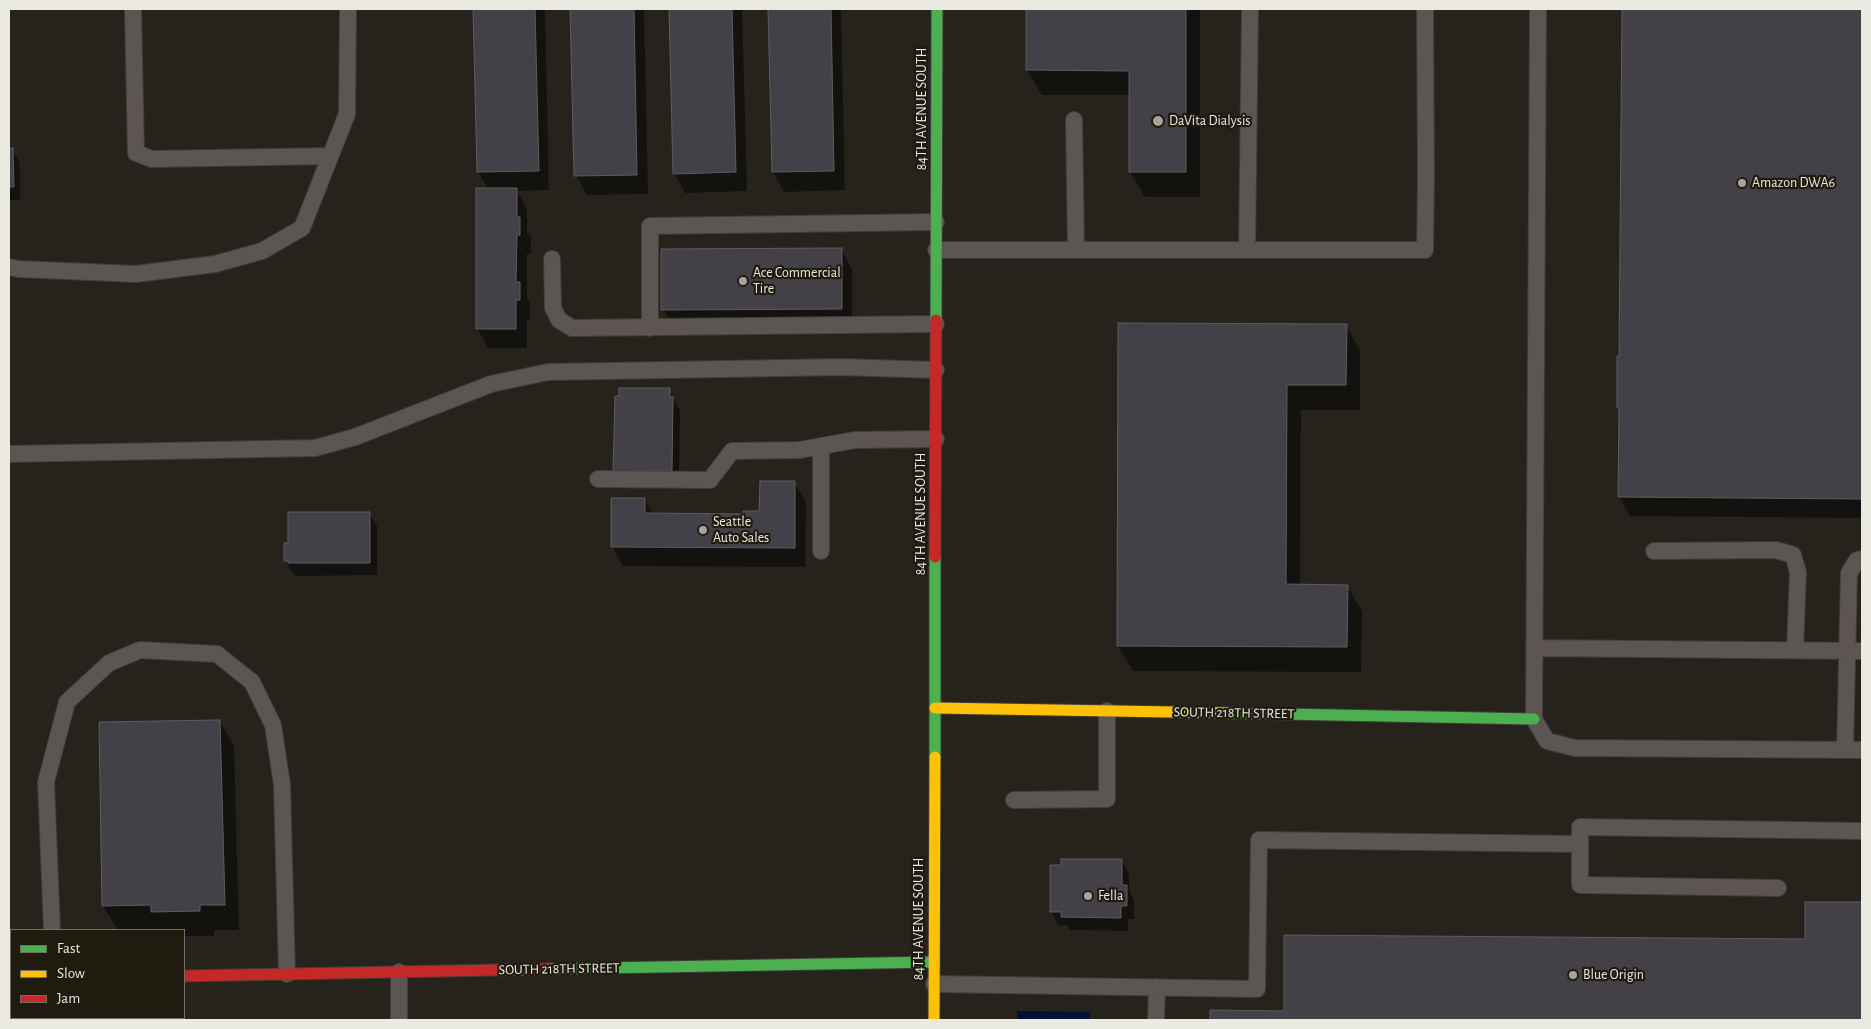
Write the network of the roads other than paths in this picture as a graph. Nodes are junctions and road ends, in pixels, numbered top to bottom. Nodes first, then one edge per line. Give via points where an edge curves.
1 (133, 9) edge
2 (348, 9) edge
3 (937, 9) edge
4 (1250, 9) edge
5 (1425, 9) edge
6 (1538, 9) edge
7 (1074, 120) dead end
8 (330, 156) junction
9 (936, 222) junction
10 (936, 250) junction
11 (1076, 250) junction
12 (1247, 250) junction
13 (552, 259) dead end
14 (9, 267) edge
15 (936, 324) junction
16 (650, 328) junction
17 (936, 370) junction
18 (936, 438) junction
19 (821, 446) junction
20 (9, 454) edge
21 (598, 479) dead end
22 (821, 551) dead end
23 (1654, 551) dead end
24 (1862, 559) edge
25 (1534, 648) junction
26 (1795, 650) junction
27 (1855, 651) edge
28 (935, 708) junction
29 (1107, 711) junction
30 (1534, 719) junction
31 (1845, 750) junction
32 (1862, 750) edge
33 (1014, 800) dead end
34 (1862, 831) edge
35 (1580, 844) junction
36 (1778, 888) dead end
37 (52, 929) edge
38 (934, 962) junction
39 (399, 972) junction
40 (287, 974) junction
41 (185, 976) edge
42 (934, 984) junction
43 (1157, 988) junction
44 (399, 1020) edge
45 (934, 1020) edge
46 (1156, 1020) edge

1 - 8 lane via 136,153 152,159
2 - 8 lane via 347,114
3 - 9 street, 84TH AVENUE SOUTH
4 - 12 lane
5 - 12 lane via 1425,250
6 - 25 lane
7 - 11 lane
8 - 14 lane via 302,228 262,251 215,264 136,274
9 - 10 street, 84TH AVENUE SOUTH
9 - 16 lane via 650,226
10 - 11 lane
10 - 15 street, 84TH AVENUE SOUTH
11 - 12 lane
13 - 16 lane via 552,308 559,320 572,328
15 - 16 lane
15 - 17 street, 84TH AVENUE SOUTH
17 - 18 street, 84TH AVENUE SOUTH
17 - 20 lane via 841,367 548,372 491,384 355,437 315,448
18 - 19 lane via 855,440
18 - 28 street, 84TH AVENUE SOUTH
19 - 21 lane via 798,450 732,451 710,480
19 - 22 lane
23 - 26 lane via 1776,550 1793,556 1798,572
24 - 27 lane via 1857,560 1849,573
25 - 26 lane
25 - 30 lane
26 - 27 lane
27 - 31 lane
28 - 29 street, SOUTH 218TH STREET
28 - 38 street, 84TH AVENUE SOUTH
29 - 30 street, SOUTH 218TH STREET
29 - 33 lane via 1107,799
30 - 31 lane via 1547,741 1575,748
31 - 32 lane
34 - 35 lane via 1580,827
35 - 36 lane via 1580,885
35 - 43 lane via 1259,840 1257,989
37 - 40 lane via 46,782 67,702 108,663 140,650 218,654 252,682 273,725 282,784
38 - 39 street, SOUTH 218TH STREET
38 - 42 street, 84TH AVENUE SOUTH
39 - 40 street, SOUTH 218TH STREET
39 - 44 lane
40 - 41 street, SOUTH 218TH STREET
42 - 43 lane
42 - 45 street, 84TH AVENUE SOUTH
43 - 46 lane

